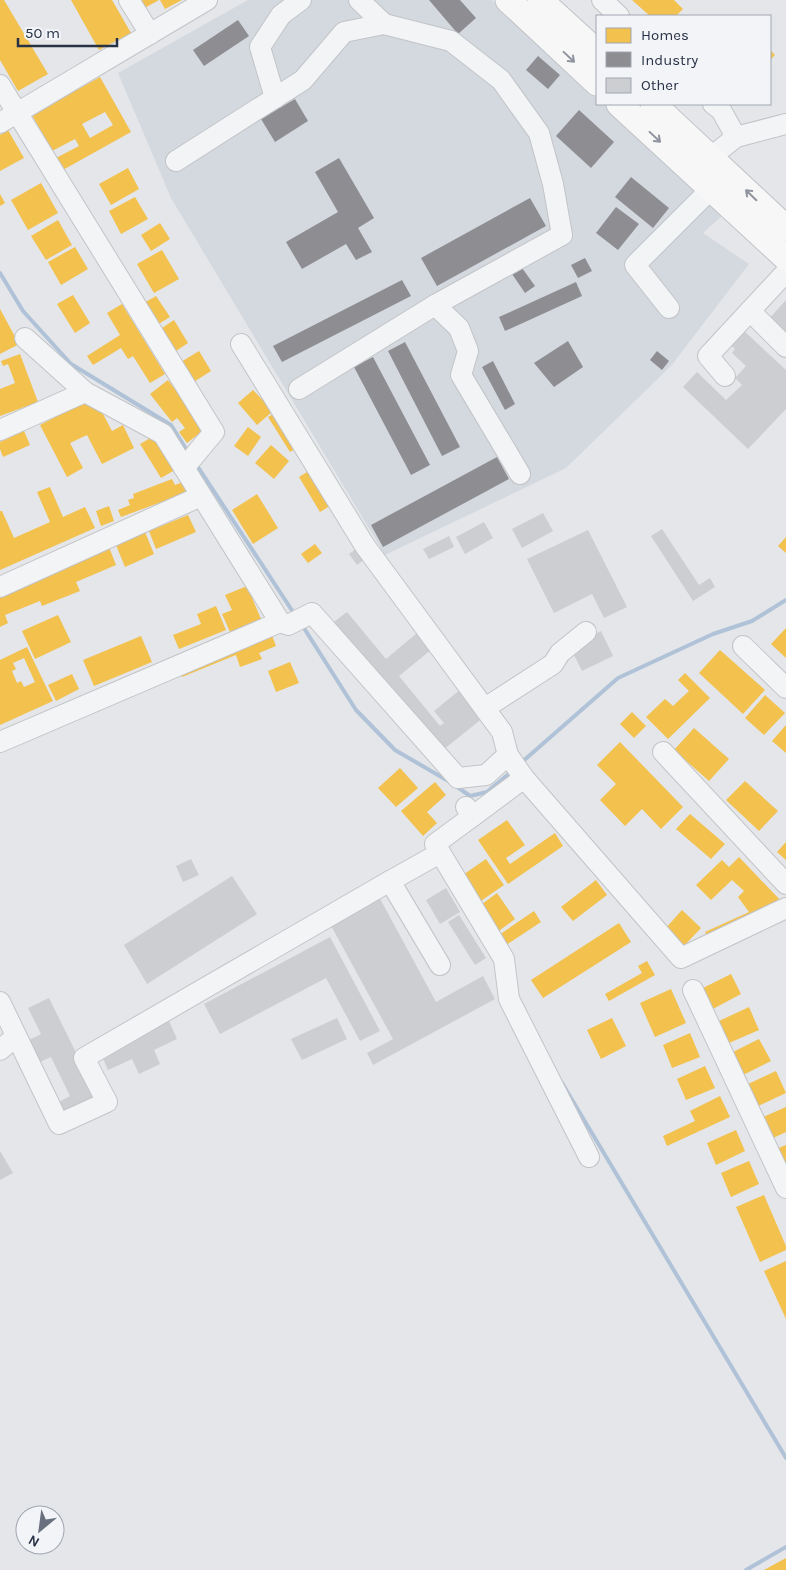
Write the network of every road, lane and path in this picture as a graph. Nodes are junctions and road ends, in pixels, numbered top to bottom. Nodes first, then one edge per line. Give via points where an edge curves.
1 (130, 0) edge
2 (207, 0) edge
3 (301, 0) edge
4 (359, 0) edge
5 (508, 0) edge
6 (540, 0) edge
7 (602, 0) edge
8 (618, 15) edge
9 (384, 24) junction
10 (552, 26) junction
11 (150, 34) junction
12 (596, 51) edge
13 (596, 83) edge
14 (0, 85) edge
15 (275, 98) junction
16 (620, 105) edge
17 (654, 105) edge
18 (714, 105) edge
19 (8, 118) edge
20 (786, 124) edge
21 (736, 137) junction
22 (711, 157) junction
23 (176, 161) dead end
24 (711, 190) junction
25 (786, 228) edge
26 (786, 258) edge
27 (782, 283) edge
28 (435, 305) junction
29 (668, 308) dead end
30 (750, 311) junction
31 (25, 338) dead end
32 (241, 344) dead end
33 (786, 346) edge
34 (725, 376) dead end
35 (299, 389) dead end
36 (85, 392) junction
37 (0, 430) edge
38 (190, 462) junction
39 (520, 474) dead end
40 (201, 496) junction
41 (0, 587) edge
42 (280, 622) junction
43 (586, 632) dead end
44 (743, 646) dead end
45 (786, 688) edge
46 (485, 708) junction
47 (0, 742) edge
48 (662, 752) dead end
49 (508, 755) junction
50 (524, 778) junction
51 (440, 853) junction
52 (390, 881) junction
53 (786, 884) edge
54 (786, 908) edge
55 (440, 965) dead end
56 (692, 990) dead end
57 (0, 1002) edge
58 (16, 1036) junction
59 (0, 1050) edge
60 (589, 1158) dead end
61 (786, 1188) edge

1 - 11 street
2 - 11 street
3 - 15 street via 281,15 260,47
4 - 9 street
5 - 10 main road
6 - 10 main road
7 - 8 street
9 - 15 street via 344,32 304,80
9 - 28 street via 451,41 501,80 539,133 554,184 562,236
10 - 12 main road
10 -> 13 main road
11 - 19 street
14 - 19 street
15 - 23 street
16 -> 24 main road
17 - 22 main road
18 - 21 street
19 - 38 street via 214,432
20 - 21 street
21 - 22 street
25 -> 22 main road
24 - 26 main road
24 - 29 street via 635,265
27 - 30 street
28 - 35 street
28 - 39 street via 459,328 468,352 461,375
30 - 33 street
30 - 34 street via 708,356
31 - 36 street
32 - 46 street via 365,546
36 - 37 street
36 - 38 street via 163,434
38 - 40 street
40 - 41 street
40 - 42 street
42 - 47 street
42 - 49 street via 288,625 312,613 458,778 486,775
43 - 46 street via 560,653 554,664
44 - 45 street
46 - 49 street via 502,732
48 - 53 street
49 - 50 street
50 - 51 street via 469,811 435,844
50 - 54 street via 681,958
51 - 52 street
51 - 60 street via 504,959 509,999
52 - 55 street
52 - 58 street via 84,1058 107,1102 59,1124
56 - 61 street
57 - 58 street
58 - 59 street

